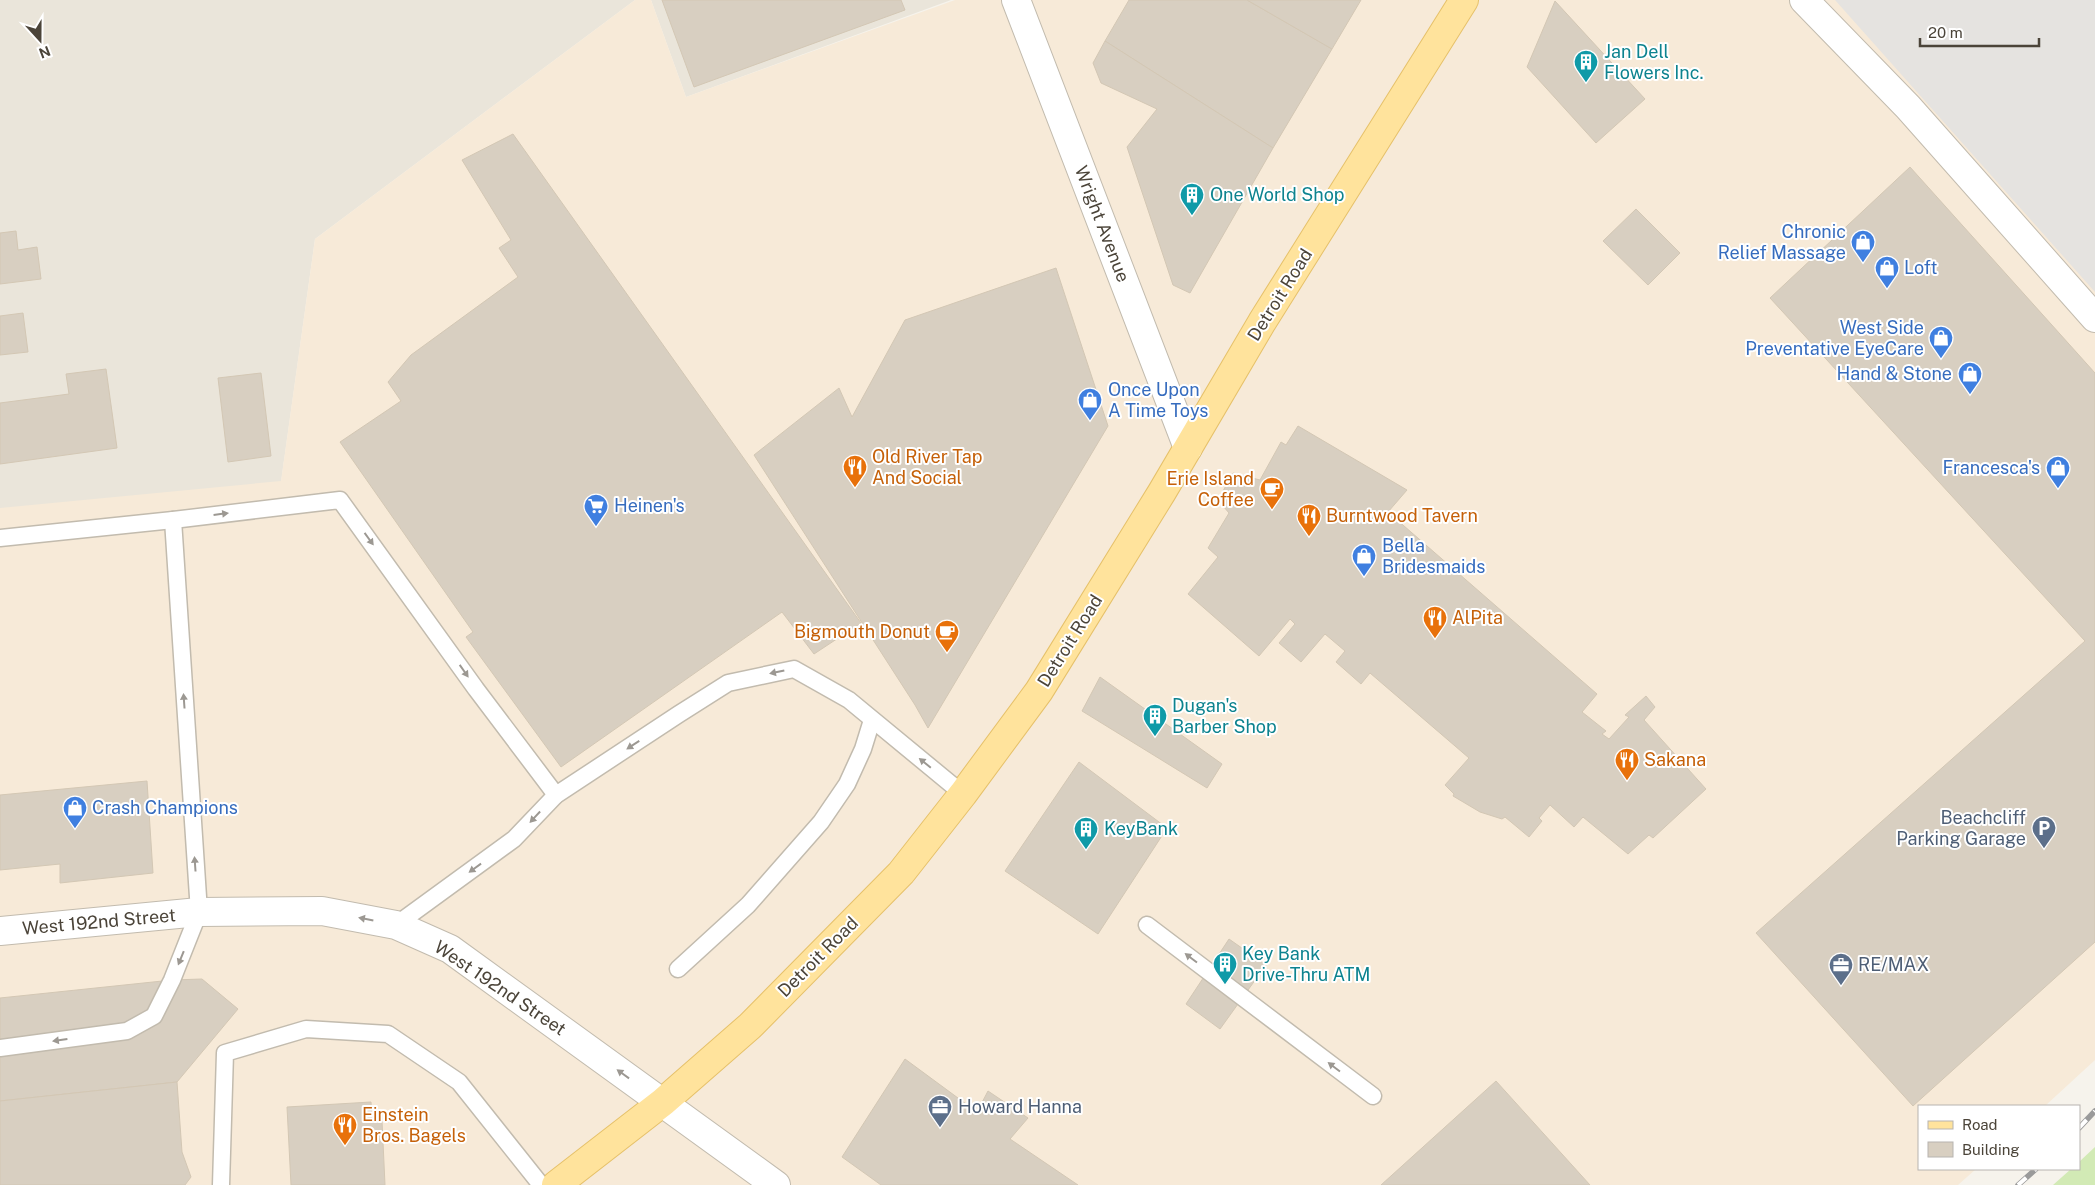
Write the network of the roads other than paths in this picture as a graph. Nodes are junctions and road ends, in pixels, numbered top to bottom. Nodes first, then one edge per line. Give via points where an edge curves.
1 (1016, 0) edge
2 (1464, 0) edge
3 (1804, 0) edge
4 (2095, 318) edge
5 (1188, 448) junction
6 (173, 520) junction
7 (0, 538) edge
8 (872, 720) junction
9 (963, 794) junction
10 (556, 795) junction
11 (199, 912) junction
12 (396, 925) junction
13 (1147, 925) dead end
14 (0, 931) edge
15 (678, 969) dead end
16 (0, 1048) edge
17 (1373, 1096) dead end
18 (663, 1102) junction
19 (221, 1185) edge
20 (542, 1185) edge
21 (556, 1185) edge
22 (776, 1185) edge

1 - 5 street, Wright Avenue
2 - 5 main road, Detroit Road via 1262,322
3 - 4 street via 1908,107
5 - 9 main road, Detroit Road via 1039,691
6 - 7 lane
6 -> 10 lane via 340,500 476,690
11 -> 6 lane
9 -> 8 lane
8 -> 10 lane via 849,700 794,669 728,683
8 - 15 lane via 863,750 847,784 821,822 748,905
9 - 18 main road, Detroit Road via 901,873 750,1026
10 -> 12 lane via 514,839
12 -> 11 street, West 192nd Street via 322,911
11 - 14 street, West 192nd Street
11 -> 16 lane via 154,1016 127,1031
18 -> 12 street, West 192nd Street via 450,949
17 -> 13 lane
18 - 21 main road, Detroit Road
18 - 22 street, West 192nd Street
19 - 20 lane via 225,1053 306,1029 388,1034 459,1082

